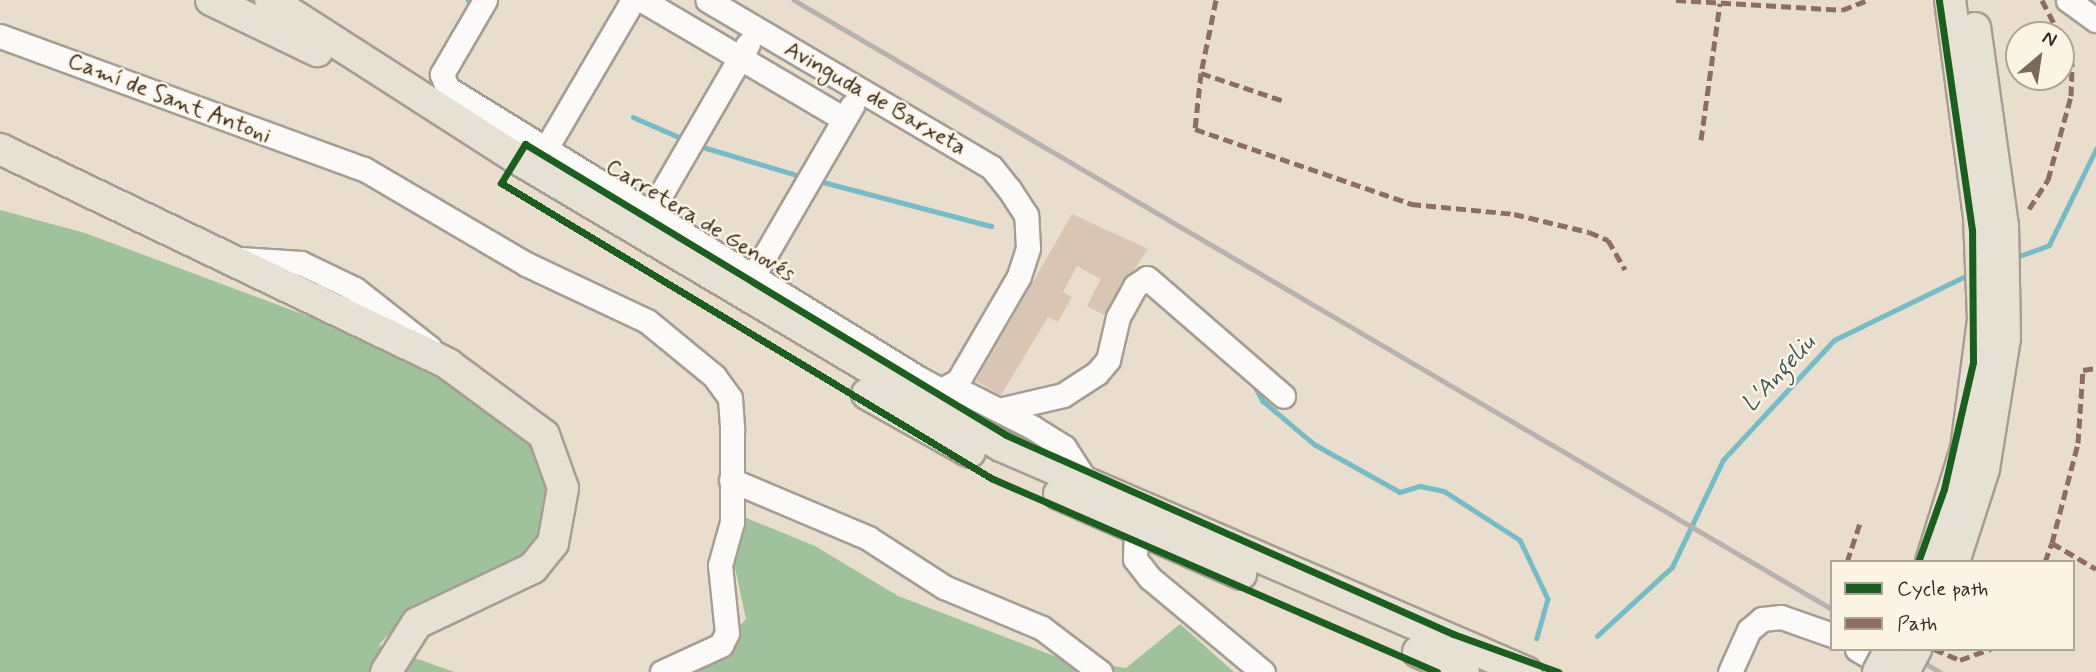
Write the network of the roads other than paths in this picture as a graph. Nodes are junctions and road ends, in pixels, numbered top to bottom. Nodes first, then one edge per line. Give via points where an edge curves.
1 (211, 0) edge
2 (270, 0) edge
3 (485, 0) edge
4 (633, 0) edge
5 (642, 0) edge
6 (707, 0) edge
7 (1950, 0) edge
8 (1971, 0) edge
9 (2068, 0) edge
10 (2096, 20) edge
11 (757, 29) junction
12 (0, 36) edge
13 (740, 58) junction
14 (860, 91) junction
15 (845, 119) junction
16 (0, 149) edge
17 (545, 149) junction
18 (1984, 159) junction
19 (650, 213) junction
20 (753, 276) junction
21 (1993, 342) junction
22 (1283, 396) dead end
23 (932, 397) junction
24 (999, 410) junction
25 (731, 480) junction
26 (1088, 484) junction
27 (1136, 528) junction
28 (1932, 560) edge
29 (1955, 560) edge
30 (1830, 634) edge
31 (1860, 651) edge
32 (1889, 651) edge
33 (1915, 651) edge
34 (386, 672) edge
35 (662, 672) edge
36 (1100, 672) edge
37 (1263, 672) edge
38 (1464, 672) edge
39 (1526, 672) edge
40 (1730, 672) edge
41 (1878, 672) edge
42 (1896, 672) edge
43 (1904, 672) edge

1 - 27 main road via 308,45 506,175 915,424
2 - 23 main road
3 - 17 street, Carretera de Genovés via 442,81
4 - 17 street
5 - 13 street
6 - 11 street, Avinguda de Barxeta
7 - 18 main road
8 - 18 main road
9 - 10 street
11 - 13 street
11 - 14 street, Avinguda de Barxeta
12 - 25 street, Camí de Sant Antoni via 340,159 526,264 598,293 686,349 730,398
13 - 15 street
13 - 19 street
14 - 15 street
14 - 23 street, Avinguda de Barxeta via 991,167 1026,215 1028,248 1019,276 958,381
15 - 20 street
16 - 34 main road via 448,363 544,435 561,473 562,516 553,543 533,568 417,622
17 - 19 street, Carretera de Genovés
18 - 21 main road
19 - 20 street, Carretera de Genovés
20 - 23 street, Carretera de Genovés
21 - 28 main road
21 - 29 main road via 1984,469
22 - 24 street via 1147,278 1135,286 1118,317 1108,360 1097,373 1063,395
23 - 24 street, Carretera de Genovés via 959,390
23 - 26 main road
24 - 26 street, Carretera de Genovés via 1064,447
25 - 35 street, Camí de Sant Antoni via 732,522 720,565 727,633 721,645
25 - 36 street via 869,538 944,587 1042,628
26 - 39 main road
27 - 37 street via 1135,559 1150,578
27 - 38 main road
30 - 40 street via 1781,617 1762,619 1749,630
31 - 42 street
32 - 41 main road, bridge
33 - 43 main road, bridge

